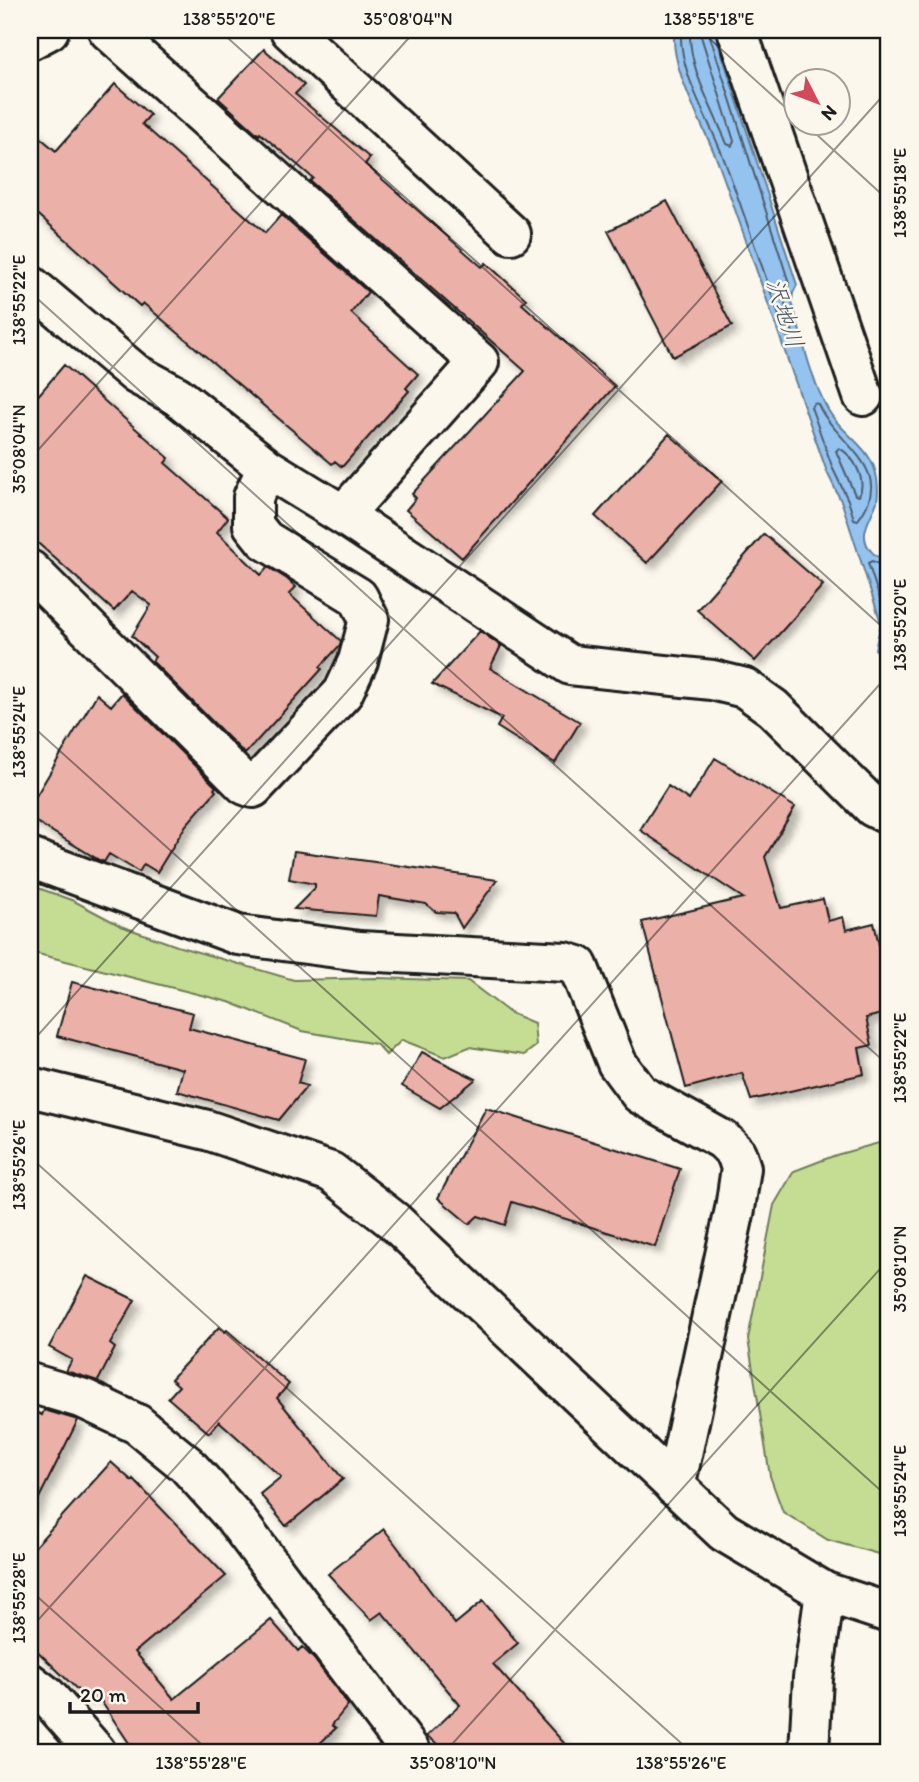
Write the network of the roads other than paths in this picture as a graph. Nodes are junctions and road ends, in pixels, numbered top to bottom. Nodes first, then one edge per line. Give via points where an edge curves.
1 (49, 30) edge
2 (108, 30) edge
3 (737, 30) edge
4 (297, 32) edge
5 (30, 40) edge
6 (511, 234) dead end
7 (30, 285) edge
8 (863, 396) dead end
9 (267, 468) junction
10 (343, 515) junction
11 (30, 570) edge
12 (889, 815) edge
13 (30, 858) edge
14 (30, 1087) edge
15 (30, 1383) edge
16 (675, 1487) junction
17 (825, 1592) junction
18 (889, 1613) edge
19 (30, 1683) edge
20 (96, 1752) edge
21 (411, 1752) edge
22 (809, 1752) edge

1 - 5 street
2 - 10 street via 478,362
3 - 8 street
4 - 6 street
7 - 9 street via 136,374 177,396
9 - 10 street
9 - 11 street via 253,497 253,525 265,540 358,597 369,619 358,662 343,693 253,788
10 - 12 street via 570,665 712,680 745,688 773,708 873,807
13 - 16 street via 238,935 360,951 578,966 617,1063 640,1094 723,1140 736,1153 741,1168
14 - 16 street via 207,1129 331,1172 394,1221
15 - 21 street via 84,1399 137,1424 186,1464 233,1517
16 - 17 street via 724,1532
17 - 18 street
17 - 22 street
19 - 20 street

